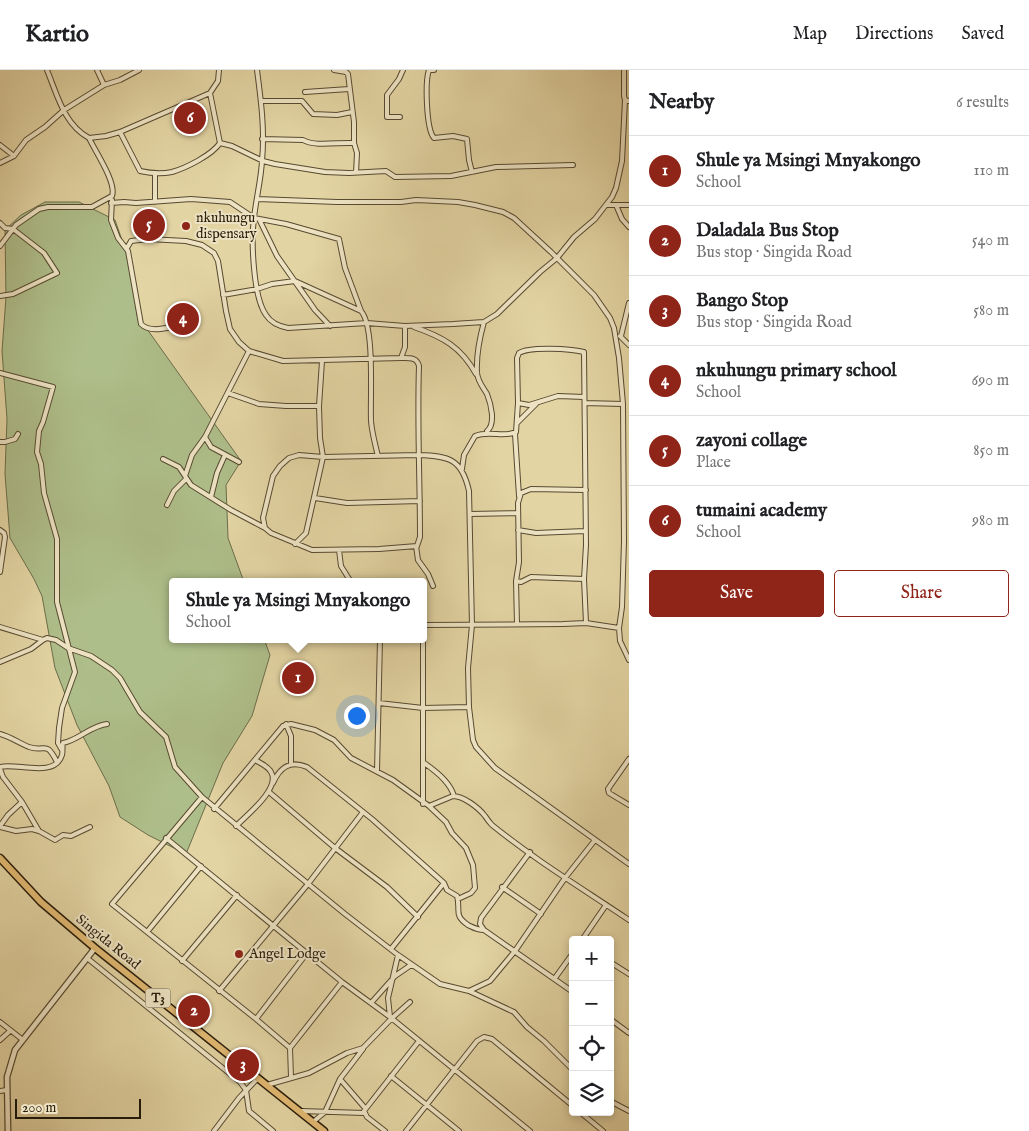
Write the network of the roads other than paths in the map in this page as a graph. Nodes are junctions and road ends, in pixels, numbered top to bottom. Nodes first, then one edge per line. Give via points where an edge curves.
1 (47, 70) edge
2 (97, 70) edge
3 (139, 70) edge
4 (219, 70) edge
5 (258, 70) edge
6 (334, 70) edge
7 (403, 70) edge
8 (432, 70) edge
9 (624, 70) edge
10 (104, 85) junction
11 (349, 90) junction
12 (305, 92) dead end
13 (210, 93) junction
14 (260, 101) junction
15 (627, 101) edge
16 (64, 110) junction
17 (352, 112) junction
18 (400, 117) dead end
19 (120, 132) junction
20 (89, 138) junction
21 (262, 139) junction
22 (354, 142) junction
23 (220, 143) junction
24 (0, 145) edge
25 (14, 156) junction
26 (262, 160) junction
27 (0, 163) edge
28 (573, 166) dead end
29 (155, 172) junction
30 (472, 172) junction
31 (356, 173) junction
32 (112, 196) junction
33 (257, 199) junction
34 (155, 202) junction
35 (111, 203) junction
36 (607, 205) junction
37 (616, 205) junction
38 (629, 205) edge
39 (628, 216) edge
40 (256, 218) junction
41 (622, 219) junction
42 (0, 223) edge
43 (629, 227) edge
44 (13, 229) junction
45 (0, 246) edge
46 (127, 248) junction
47 (557, 258) junction
48 (295, 281) junction
49 (258, 289) junction
50 (223, 295) junction
51 (0, 296) edge
52 (629, 303) edge
53 (361, 310) junction
54 (484, 322) junction
55 (367, 323) junction
56 (181, 325) dead end
57 (330, 326) junction
58 (407, 326) junction
59 (614, 328) junction
60 (621, 336) junction
61 (629, 345) edge
62 (249, 351) junction
63 (401, 358) junction
64 (370, 359) junction
65 (322, 361) junction
66 (0, 372) edge
67 (477, 375) junction
68 (621, 389) junction
69 (629, 389) edge
70 (228, 393) junction
71 (584, 397) junction
72 (518, 403) junction
73 (585, 403) junction
74 (536, 404) junction
75 (623, 404) junction
76 (319, 406) junction
77 (623, 418) junction
78 (629, 418) edge
79 (517, 423) junction
80 (486, 432) junction
81 (18, 434) dead end
82 (515, 434) junction
83 (205, 437) junction
84 (0, 442) edge
85 (622, 450) junction
86 (629, 450) edge
87 (224, 454) junction
88 (419, 455) junction
89 (378, 456) junction
90 (464, 456) junction
91 (323, 457) junction
92 (163, 459) dead end
93 (239, 462) dead end
94 (455, 462) junction
95 (462, 470) junction
96 (185, 477) junction
97 (586, 490) junction
98 (519, 496) junction
99 (211, 497) junction
100 (314, 498) junction
101 (420, 501) junction
102 (167, 505) dead end
103 (517, 513) junction
104 (470, 514) junction
105 (266, 528) junction
106 (0, 530) edge
107 (518, 530) junction
108 (585, 531) junction
109 (629, 540) edge
110 (624, 541) junction
111 (295, 544) junction
112 (416, 546) junction
113 (339, 550) junction
114 (0, 572) edge
115 (348, 578) edge
116 (584, 579) junction
117 (516, 581) junction
118 (433, 586) dead end
119 (586, 623) junction
120 (427, 624) edge
121 (472, 624) junction
122 (517, 624) junction
123 (0, 627) edge
124 (620, 628) junction
125 (43, 640) junction
126 (380, 643) edge
127 (423, 643) edge
128 (68, 648) junction
129 (629, 660) edge
130 (0, 662) edge
131 (378, 704) junction
132 (469, 706) junction
133 (423, 708) junction
134 (107, 724) dead end
135 (286, 724) junction
136 (0, 734) edge
137 (62, 750) junction
138 (629, 759) edge
139 (255, 760) junction
140 (57, 762) junction
141 (291, 763) junction
142 (424, 763) junction
143 (0, 768) edge
144 (377, 771) junction
145 (273, 782) junction
146 (269, 792) junction
147 (454, 796) junction
148 (202, 797) junction
149 (22, 802) junction
150 (423, 804) junction
151 (629, 805) edge
152 (429, 806) junction
153 (214, 809) junction
154 (363, 812) junction
155 (0, 826) edge
156 (236, 826) junction
157 (90, 827) dead end
158 (39, 831) junction
159 (166, 838) junction
160 (595, 840) junction
161 (335, 848) junction
162 (530, 852) junction
163 (0, 858) edge
164 (629, 864) edge
165 (201, 866) junction
166 (565, 878) junction
167 (444, 883) junction
168 (308, 884) junction
169 (502, 887) junction
170 (237, 896) junction
171 (458, 899) junction
172 (606, 905) junction
173 (541, 914) junction
174 (418, 916) junction
175 (629, 920) edge
176 (273, 925) junction
177 (484, 930) junction
178 (147, 932) junction
179 (585, 936) edge
180 (95, 948) junction
181 (391, 949) junction
182 (515, 951) junction
183 (307, 953) junction
184 (398, 955) junction
185 (87, 958) junction
186 (569, 958) edge
187 (182, 961) junction
188 (411, 965) junction
189 (614, 965) edge
190 (629, 974) edge
191 (395, 976) junction
192 (554, 978) junction
193 (342, 982) junction
194 (569, 989) edge
195 (469, 990) junction
196 (219, 991) junction
197 (410, 1002) dead end
198 (371, 1003) junction
199 (391, 1018) junction
200 (256, 1019) junction
201 (0, 1022) edge
202 (614, 1022) edge
203 (10, 1031) junction
204 (629, 1033) edge
205 (0, 1039) edge
206 (23, 1040) junction
207 (418, 1041) junction
208 (290, 1048) junction
209 (363, 1048) junction
210 (569, 1066) edge
211 (454, 1070) junction
212 (391, 1076) junction
213 (291, 1077) junction
214 (258, 1078) junction
215 (340, 1079) junction
216 (267, 1085) junction
217 (6, 1090) junction
218 (246, 1090) junction
219 (0, 1091) edge
220 (569, 1103) edge
221 (614, 1103) edge
222 (426, 1104) junction
223 (299, 1111) junction
224 (365, 1111) junction
225 (629, 1111) edge
226 (325, 1112) junction
227 (585, 1116) edge
228 (313, 1122) junction
229 (597, 1126) junction
230 (8, 1131) edge
231 (214, 1131) edge
232 (273, 1131) edge
233 (324, 1131) edge
234 (385, 1131) edge
235 (406, 1131) edge
236 (459, 1131) edge
237 (530, 1131) edge
238 (593, 1131) edge
239 (603, 1131) edge

1 - 16 street
2 - 10 street
3 - 10 street
4 - 13 street via 218,81
5 - 14 street
6 - 11 street via 348,74
7 - 18 street via 387,95 388,117
8 - 30 street via 426,76 431,135 434,138 453,136 467,139
9 - 15 street
10 - 16 street
11 - 12 street
11 - 17 street
13 - 19 street
13 - 23 street
14 - 17 street via 302,101 313,114
14 - 21 street
15 - 36 street via 622,160 616,188
16 - 20 street via 74,128
16 - 25 street via 26,140
17 - 22 street
19 - 20 street
19 - 29 street via 140,171
20 - 32 street via 112,182
21 - 22 street via 303,140 309,144
21 - 26 street
22 - 31 street
23 - 26 street
23 - 29 street via 196,161 171,172
24 - 25 street
25 - 27 street
26 - 31 street via 314,171
26 - 33 street
28 - 30 street via 496,167
29 - 34 street
30 - 31 street via 414,178 395,177 386,171 375,170
32 - 35 street
32 - 44 street via 92,207 39,209
33 - 40 street
33 - 47 street via 416,200 475,205 510,215
34 - 35 street
34 - 40 street via 190,199 230,202
35 - 46 street via 114,230
36 - 37 street
36 - 47 street
37 - 38 street
37 - 41 street
39 - 41 street
40 - 48 street
40 - 49 street via 252,243
40 - 53 street via 339,238 345,268
41 - 43 street
42 - 44 street
44 - 45 street
44 - 51 street via 44,252 57,273
46 - 50 street via 131,241 148,239 202,245 217,257
46 - 56 street via 143,327 153,330
47 - 54 street via 498,314
47 - 59 street via 594,295
48 - 49 street
48 - 53 street
48 - 57 street
49 - 50 street
49 - 57 street via 265,314 279,327
50 - 62 street via 230,329
52 - 60 street
53 - 55 street
54 - 58 street
54 - 67 street via 477,353
55 - 57 street
55 - 58 street
55 - 64 street
58 - 63 street
58 - 67 street via 445,339 467,358
59 - 60 street
59 - 68 street via 620,358
60 - 61 street
62 - 65 street via 283,362
62 - 70 street
63 - 64 street
63 - 88 street via 414,358 419,366
64 - 65 street
64 - 89 street via 372,430
65 - 76 street
66 - 128 street via 53,387 37,436 37,452 44,494 57,539 57,602
67 - 80 street via 490,406 492,424
68 - 69 street
68 - 75 street
70 - 76 street via 259,404
70 - 83 street
71 - 72 street via 584,352 526,350 516,358
71 - 73 street
71 - 74 street via 558,396
72 - 74 street
72 - 79 street
73 - 75 street
73 - 97 street
74 - 79 street
75 - 77 street
76 - 91 street
77 - 78 street
77 - 85 street
79 - 82 street
80 - 82 street
80 - 90 street via 472,439
81 - 84 street via 15,439
82 - 98 street
83 - 87 street via 211,447
83 - 96 street via 192,455
85 - 86 street
85 - 110 street
87 - 93 street
87 - 99 street
88 - 89 street
88 - 94 street via 446,457
88 - 101 street
89 - 91 street
90 - 94 street
90 - 95 street
91 - 100 street
91 - 105 street via 299,455 288,458 280,466 270,485 263,518
92 - 96 street via 176,465
94 - 95 street
95 - 104 street via 469,491
96 - 99 street via 191,485
96 - 102 street
97 - 98 street via 531,489 524,490
97 - 108 street
98 - 103 street
99 - 105 street
100 - 101 street via 347,503
100 - 111 street via 306,533
101 - 112 street via 420,537
103 - 104 street
103 - 107 street
104 - 121 street
105 - 111 street
106 - 114 street via 5,537
107 - 108 street via 536,533
107 - 117 street
108 - 116 street
109 - 110 street
110 - 124 street
111 - 113 street via 312,550
112 - 113 street
112 - 118 street via 418,560
113 - 115 street via 341,566
116 - 117 street via 531,577
116 - 119 street
117 - 122 street
119 - 122 street
119 - 124 street
120 - 121 street
121 - 122 street
121 - 132 street
123 - 125 street
124 - 129 street via 620,641
125 - 128 street via 56,640
125 - 130 street via 31,649
126 - 131 street
127 - 133 street
128 - 137 street via 75,675 62,708 58,743
128 - 148 street via 91,656 120,678 140,712 166,737 179,773
131 - 133 street
131 - 144 street
132 - 133 street
132 - 160 street via 473,740 484,758
133 - 142 street
134 - 137 street via 63,743
135 - 139 street
135 - 141 street via 291,736
135 - 144 street via 316,730 337,742 351,758
136 - 140 street via 30,748 47,748
137 - 140 street
138 - 151 street via 608,790
139 - 145 street via 270,769
139 - 153 street
140 - 143 street via 41,768 5,765
141 - 145 street
141 - 154 street via 307,767
142 - 147 street via 452,788
142 - 150 street
143 - 149 street
144 - 150 street
145 - 146 street
146 - 156 street
146 - 161 street
147 - 152 street
147 - 162 street via 479,809 492,825
148 - 153 street
148 - 159 street
149 - 155 street
149 - 158 street
150 - 152 street
152 - 171 street via 466,848 473,865 475,888
153 - 156 street
154 - 161 street
154 - 167 street
155 - 158 street via 16,831
156 - 168 street
157 - 158 street via 55,840
159 - 165 street
159 - 178 street via 112,904
160 - 164 street
160 - 166 street
161 - 168 street
161 - 174 street via 387,887
162 - 166 street
162 - 169 street
163 - 180 highway, Singida Road / T3 via 41,902
165 - 170 street
165 - 178 street
166 - 172 street
166 - 173 street
167 - 171 street
167 - 174 street
168 - 176 street
168 - 181 street
169 - 173 street
169 - 177 street via 480,918
170 - 176 street
170 - 187 street
171 - 177 street via 458,913 462,920 475,929
172 - 175 street
172 - 179 street
173 - 182 street
174 - 181 street
176 - 183 street
176 - 196 street
177 - 182 street
178 - 187 street
180 - 185 street
180 - 214 highway, Singida Road / T3
181 - 184 street
182 - 192 street
182 - 195 street via 490,981
183 - 193 street
183 - 200 street
184 - 188 street
184 - 191 street
185 - 206 street
185 - 218 street
186 - 192 street
187 - 196 street
188 - 191 street
188 - 195 street via 440,984
189 - 190 street
191 - 198 street
191 - 199 street via 388,998
192 - 194 street
193 - 198 street
193 - 208 street
195 - 210 street via 514,1012
196 - 200 street
197 - 199 street
198 - 199 street
199 - 207 street
199 - 209 street
200 - 208 street
201 - 203 street
202 - 204 street
203 - 205 street
203 - 206 street
206 - 217 street via 15,1050
207 - 211 street
207 - 212 street
208 - 213 street
209 - 213 street via 347,1052 309,1073
209 - 215 street
211 - 220 street via 477,1041 488,1037
211 - 222 street
211 - 237 street
212 - 222 street
212 - 224 street
213 - 216 street
214 - 216 highway, Singida Road / T3
214 - 218 street
215 - 224 street
215 - 226 street
216 - 223 highway, Singida Road / T3
217 - 219 street
217 - 230 street
218 - 231 street
218 - 232 street via 249,1112
221 - 225 street
222 - 235 street
222 - 236 street
223 - 226 street
223 - 228 highway, Singida Road / T3
224 - 226 street
224 - 234 street
226 - 228 street
227 - 229 street
228 - 233 highway, Singida Road / T3
229 - 238 street
229 - 239 street

